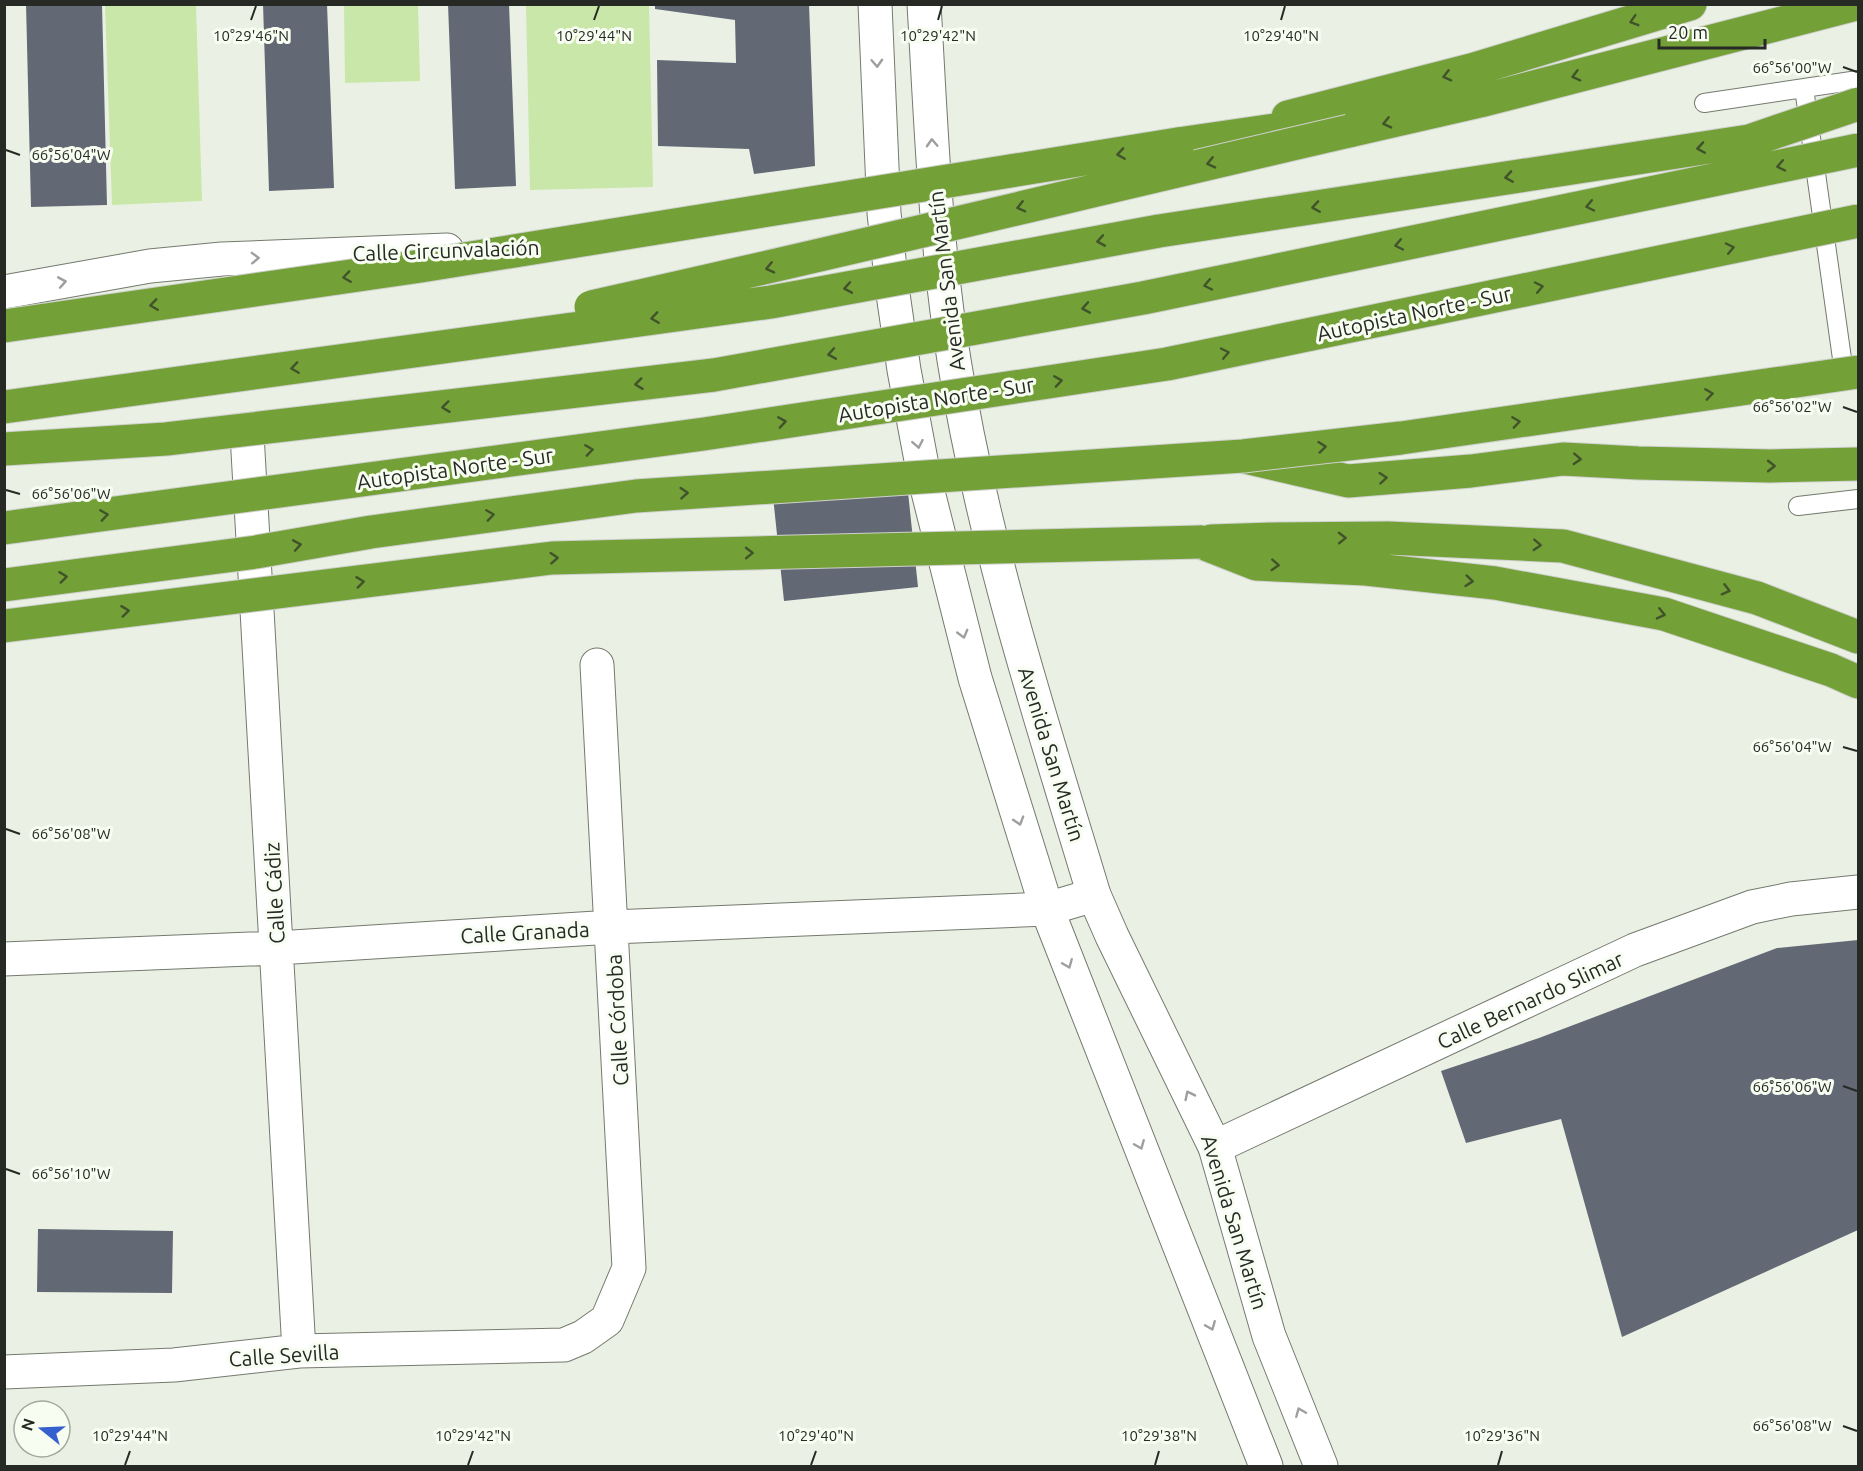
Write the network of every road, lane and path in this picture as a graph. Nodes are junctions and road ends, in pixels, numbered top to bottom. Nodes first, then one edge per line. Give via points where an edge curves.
1 (875, 4) edge
2 (924, 4) edge
3 (1690, 4) edge
4 (1856, 4) edge
5 (1858, 80) edge
6 (1804, 88) junction
7 (1704, 103) dead end
8 (1858, 104) edge
9 (1349, 131) junction
10 (1178, 144) junction
11 (1858, 150) edge
12 (884, 213) junction
13 (1858, 221) edge
14 (4, 292) edge
15 (4, 326) edge
16 (339, 362) junction
17 (1854, 382) edge
18 (1767, 397) dead end
19 (4, 407) edge
20 (247, 434) dead end
21 (4, 449) edge
22 (1243, 456) junction
23 (1858, 464) edge
24 (1858, 499) edge
25 (1798, 506) dead end
26 (4, 528) edge
27 (1200, 542) junction
28 (4, 585) edge
29 (4, 626) edge
30 (1858, 637) edge
31 (597, 665) dead end
32 (1858, 682) edge
33 (1858, 892) edge
34 (1094, 895) junction
35 (1047, 909) junction
36 (612, 927) junction
37 (277, 948) junction
38 (4, 959) edge
39 (1215, 1147) junction
40 (564, 1345) joint
41 (299, 1352) junction
42 (4, 1372) edge
43 (1266, 1467) edge
44 (1321, 1467) edge

1 -> 12 street
34 -> 2 street, Avenida San Martín via 1024,663 971,454 942,280
3 -> 10 highway via 1471,70
4 -> 9 highway
5 - 6 lane
6 - 7 lane
6 - 17 lane
8 -> 16 highway, bridge via 1749,141 1159,231 771,302
9 - 10 highway, bridge via 1309,125
9 -> 16 highway, bridge via 769,268
10 -> 15 highway, bridge via 433,264
11 -> 21 highway, bridge via 1143,298 714,375 166,439
14 -> 12 street, Calle Circunvalación via 150,266 212,260 552,246 861,202
12 -> 35 street via 903,360 924,476 975,678
26 -> 13 highway, Autopista Norte - Sur, bridge via 704,434 1167,364
16 -> 19 highway, bridge
17 - 18 lane
22 -> 17 highway, bridge
20 - 37 street, Calle Cádiz
22 -> 23 highway via 1348,481 1563,459 1770,466
28 -> 22 highway, bridge via 636,496
24 - 25 lane
29 -> 27 highway, bridge via 552,558
27 -> 30 highway via 1388,538 1563,546 1757,598
27 -> 32 highway via 1256,564 1366,570 1495,584 1664,614
31 - 36 street, Calle Córdoba
33 - 39 street, Calle Bernardo Slimar via 1752,907 1635,950
34 - 35 street, Calle Granada
39 -> 34 street, Avenida San Martín
35 - 36 street, Calle Granada
35 -> 43 street
36 - 37 street, Calle Granada
36 - 40 street, Calle Córdoba via 629,1268 607,1320
37 - 38 street, Calle Granada
37 - 41 street, Calle Cádiz
44 -> 39 street, Avenida San Martín via 1269,1336
40 - 41 street, Calle Sevilla
41 - 42 street, Calle Sevilla via 174,1365

